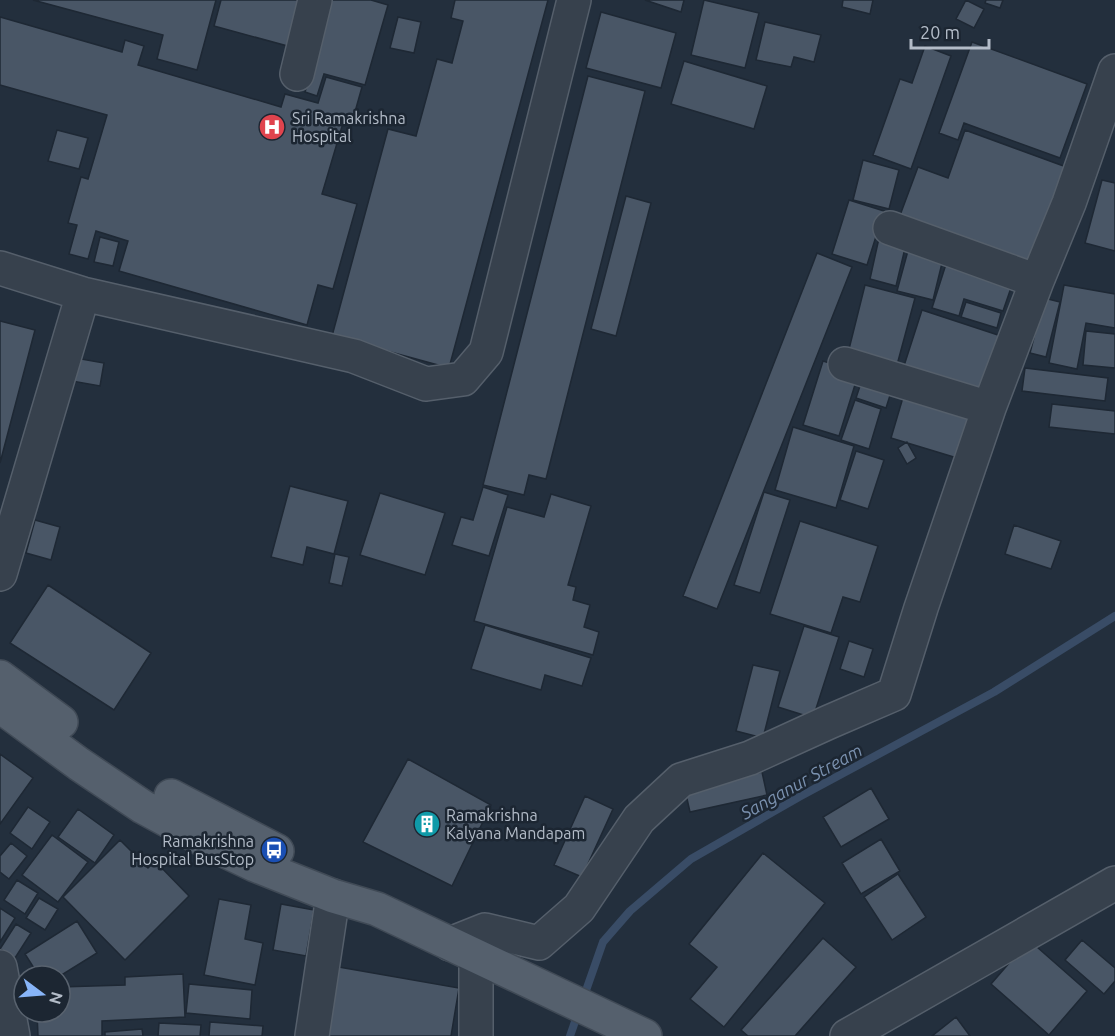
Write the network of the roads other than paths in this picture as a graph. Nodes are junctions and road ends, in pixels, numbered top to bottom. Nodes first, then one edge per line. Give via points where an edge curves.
1 (315, 0) edge
2 (574, 0) edge
3 (1115, 71) edge
4 (297, 74) dead end
5 (890, 228) dead end
6 (0, 268) edge
7 (1037, 281) junction
8 (83, 294) junction
9 (845, 364) dead end
10 (989, 408) junction
11 (0, 574) edge
12 (0, 677) edge
13 (0, 706) edge
14 (1115, 883) edge
15 (333, 896) junction
16 (377, 909) junction
17 (473, 955) junction
18 (0, 967) edge
19 (631, 1029) edge
20 (13, 1036) edge
21 (312, 1036) edge
22 (476, 1036) edge
23 (848, 1036) edge

1 - 4 street
2 - 8 street via 486,352 463,379 426,384 354,356
3 - 7 street
5 - 7 street
6 - 8 street
7 - 10 street
8 - 11 street
9 - 10 street
10 - 17 street via 894,694 750,758 681,780 639,819 579,908 539,943 485,930
12 - 16 main road via 151,784 274,850 351,880
13 - 15 main road via 143,807 255,865
14 - 23 street
15 - 16 main road
15 - 21 street
16 - 17 main road
17 - 19 main road
17 - 22 street
18 - 20 street

